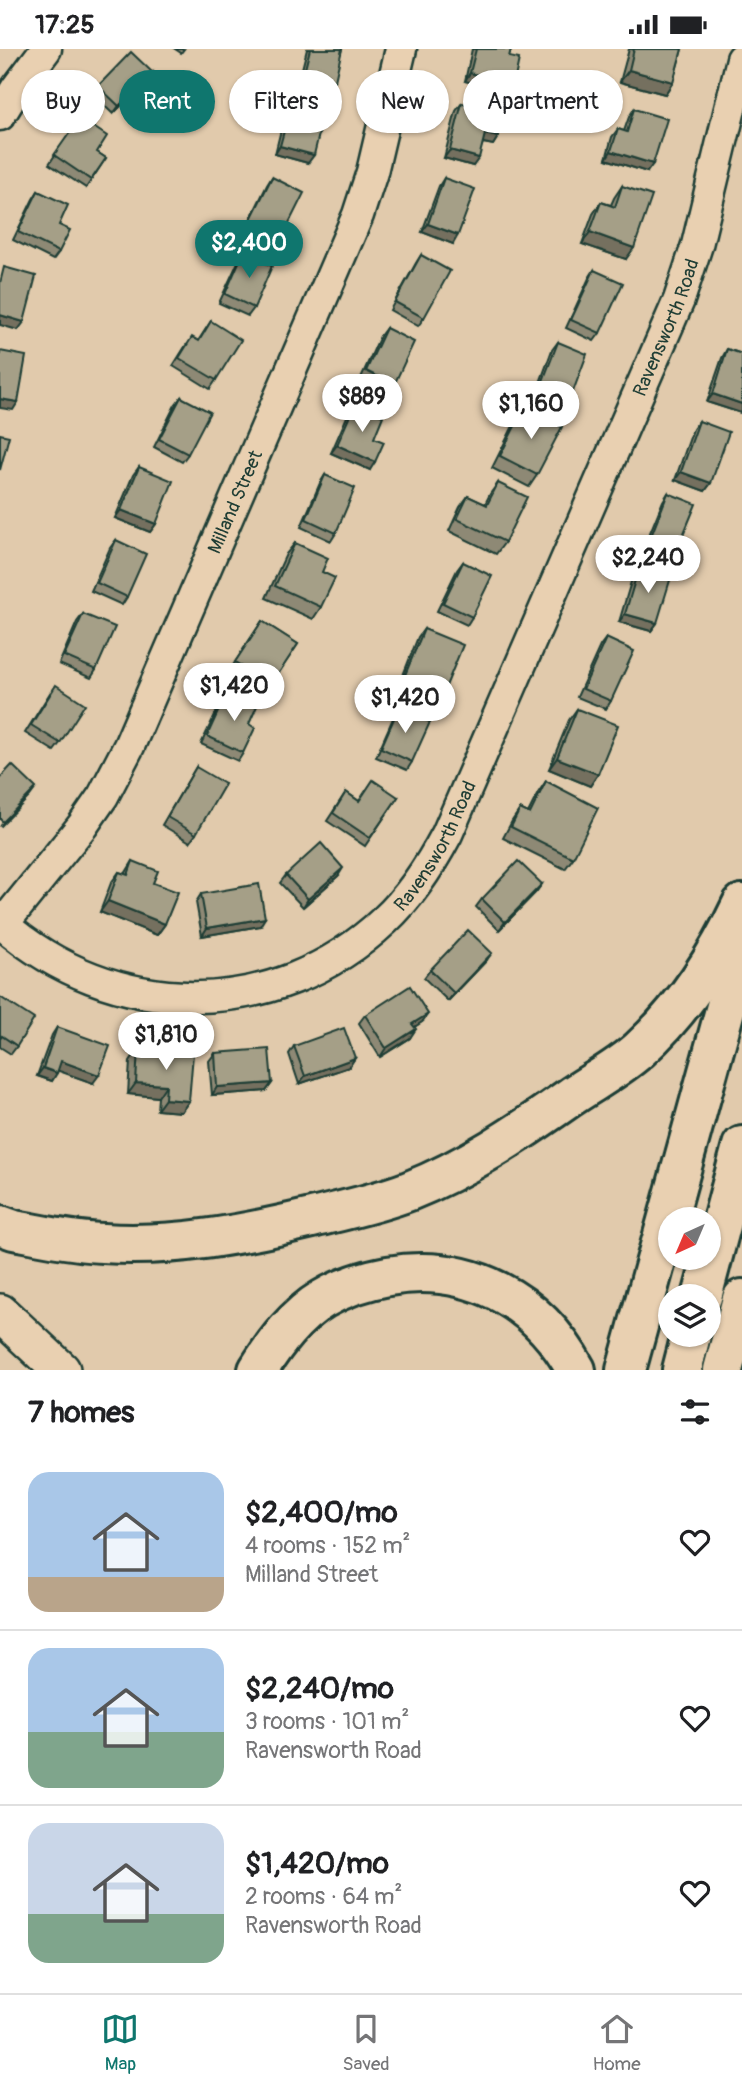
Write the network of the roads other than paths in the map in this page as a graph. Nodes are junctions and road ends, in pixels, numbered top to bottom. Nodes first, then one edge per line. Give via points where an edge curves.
1 (46, 49) edge
2 (401, 49) edge
3 (742, 59) edge
4 (0, 115) edge
5 (742, 904) edge
6 (1, 923) edge
7 (742, 948) edge
8 (742, 1146) edge
9 (0, 1225) edge
10 (705, 1284) edge
11 (742, 1299) edge
12 (0, 1313) edge
13 (688, 1347) edge
14 (61, 1370) edge
15 (258, 1370) edge
16 (576, 1370) edge
17 (626, 1370) edge
18 (682, 1370) edge
19 (723, 1370) edge

1 - 4 street
2 - 6 street, Milland Street via 358,215 129,746 83,825
3 - 6 street, Ravensworth Road via 679,300 447,834 412,892 356,945 322,965 252,991 211,997 137,992 98,982 33,948
5 - 9 highway via 706,970 638,1051 515,1136 410,1190 369,1205 290,1223 148,1244 102,1243
7 - 17 highway
8 - 10 highway
11 - 19 highway
12 - 14 main road
13 - 18 highway
15 - 16 highway via 281,1336 322,1300 370,1279 435,1272 507,1295 530,1311

